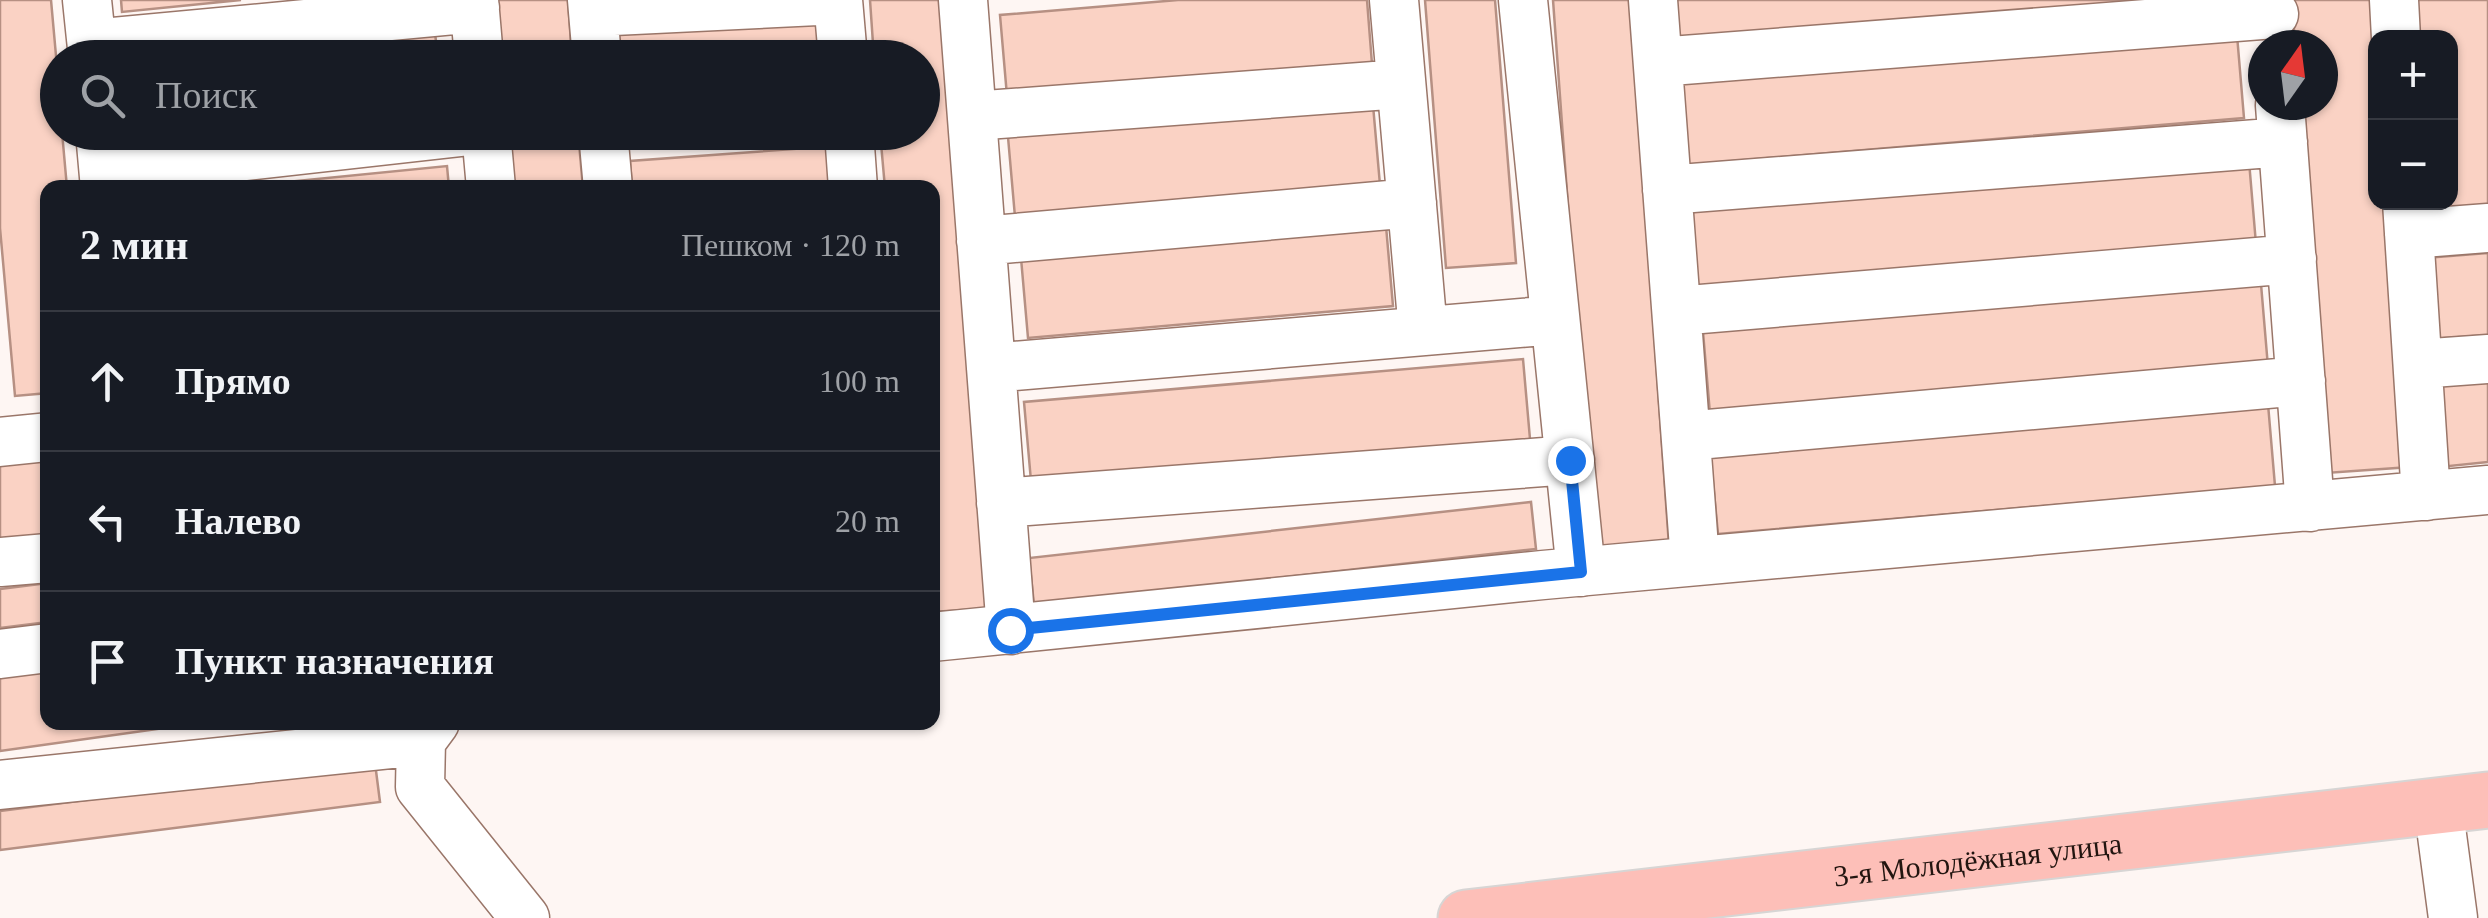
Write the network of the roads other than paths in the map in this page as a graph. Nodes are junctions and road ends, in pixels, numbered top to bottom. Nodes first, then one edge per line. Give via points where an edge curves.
1 (838, 0) edge
2 (963, 0) edge
3 (1394, 0) edge
4 (1523, 0) edge
5 (1653, 0) edge
6 (2394, 0) edge
7 (474, 4) edge
8 (2274, 20) edge
9 (594, 23) edge
10 (2396, 30) edge
11 (91, 34) edge
12 (477, 40) edge
13 (841, 40) edge
14 (1658, 62) junction
15 (1401, 84) junction
16 (972, 116) junction
17 (2282, 123) edge
18 (260, 150) edge
19 (488, 150) edge
20 (612, 150) edge
21 (850, 150) edge
22 (103, 164) edge
23 (490, 180) edge
24 (609, 180) edge
25 (852, 180) edge
26 (1668, 190) junction
27 (1412, 204) junction
28 (2408, 218) edge
29 (2488, 228) edge
30 (981, 241) junction
31 (2292, 259) junction
32 (1677, 311) junction
33 (1556, 320) junction
34 (1423, 331) junction
35 (2488, 359) edge
36 (2418, 364) junction
37 (991, 368) junction
38 (2301, 382) junction
39 (1686, 436) junction
40 (40, 439) edge
41 (0, 442) edge
42 (1570, 460) junction
43 (2488, 490) edge
44 (2426, 496) junction
45 (1001, 503) junction
46 (2310, 507) junction
47 (40, 559) edge
48 (1696, 561) junction
49 (0, 562) edge
50 (1581, 572) junction
51 (1010, 630) junction
52 (940, 636) edge
53 (40, 649) edge
54 (0, 654) edge
55 (428, 732) edge
56 (0, 785) edge
57 (2463, 803) edge
58 (525, 918) edge
59 (1466, 918) edge
60 (2453, 918) edge

1 - 9 lane
1 - 13 lane
2 - 16 lane
3 - 15 lane
4 - 33 lane
5 - 14 lane
6 - 10 lane
7 - 11 lane
7 - 12 lane
8 - 14 lane
14 - 26 lane
15 - 16 lane
15 - 27 lane
16 - 30 lane
17 - 26 lane
17 - 31 lane
18 - 22 lane
19 - 23 lane
20 - 24 lane
21 - 25 lane
26 - 32 lane
27 - 30 lane
27 - 34 lane
28 - 29 lane
28 - 36 lane
30 - 37 lane
31 - 32 lane
31 - 38 lane
32 - 39 lane
33 - 34 lane
33 - 42 lane
34 - 37 lane
35 - 36 lane
36 - 44 lane
37 - 45 lane
38 - 39 lane
38 - 46 lane
39 - 48 lane
40 - 41 lane
42 - 45 lane
42 - 50 lane
43 - 44 lane
44 - 46 lane
45 - 51 lane
46 - 48 lane
47 - 49 lane
48 - 50 lane
50 - 51 lane
51 - 52 lane
53 - 54 lane
55 - 56 lane
55 - 58 lane via 420,787
57 - 59 main road, 3-я Молодёжная улица
57 - 60 lane

